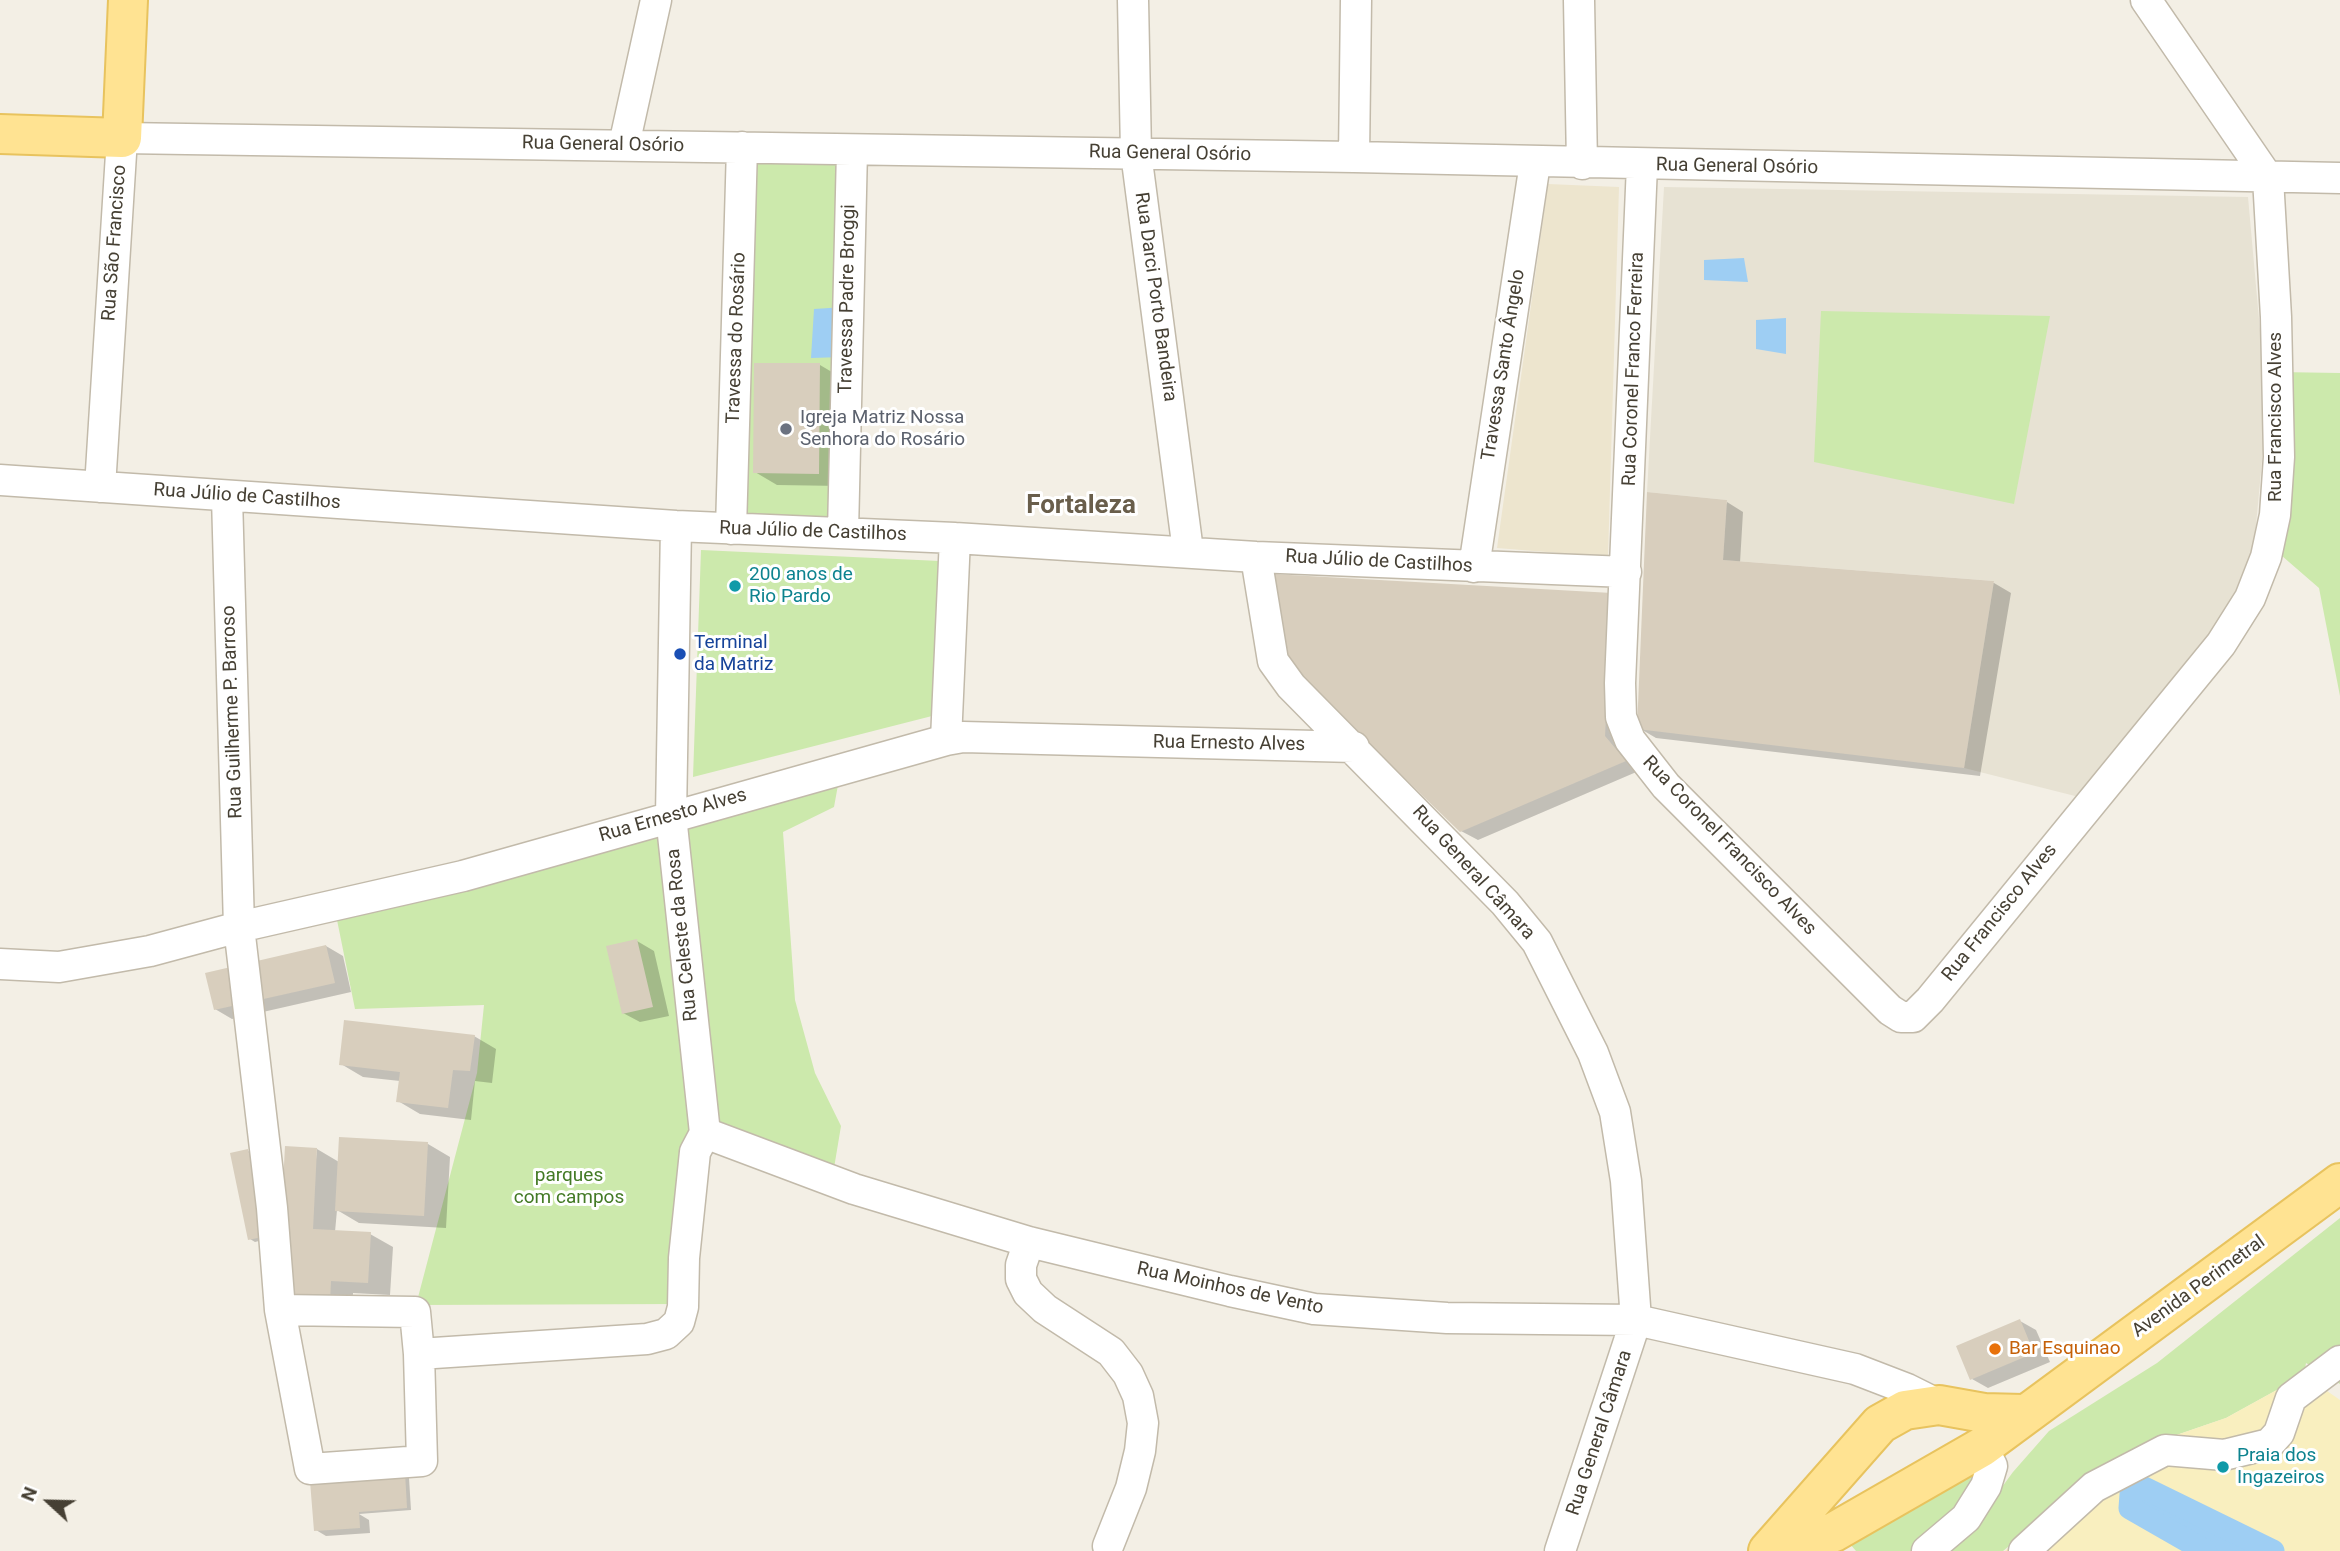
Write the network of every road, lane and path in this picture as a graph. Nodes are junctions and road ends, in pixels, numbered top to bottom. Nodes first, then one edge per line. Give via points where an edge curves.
1 (128, 0) edge
2 (656, 0) edge
3 (1133, 0) edge
4 (1356, 0) edge
5 (1579, 0) edge
6 (2146, 0) edge
7 (0, 134) edge
8 (122, 138) junction
9 (624, 145) junction
10 (742, 147) junction
11 (852, 150) junction
12 (1136, 153) junction
13 (1354, 157) junction
14 (1535, 163) junction
15 (1582, 164) junction
16 (1642, 166) junction
17 (2268, 178) junction
18 (2340, 178) edge
19 (0, 480) edge
20 (100, 487) junction
21 (227, 496) junction
22 (677, 526) junction
23 (731, 528) junction
24 (843, 532) junction
25 (955, 538) junction
26 (1188, 551) junction
27 (1256, 557) junction
28 (1474, 567) junction
29 (1626, 572) junction
30 (946, 740) junction
31 (1354, 747) junction
32 (671, 816) junction
33 (240, 927) junction
34 (0, 964) edge
35 (1890, 1010) joint
36 (705, 1133) junction
37 (2340, 1183) edge
38 (1029, 1242) junction
39 (280, 1310) junction
40 (1636, 1320) junction
41 (419, 1354) junction
42 (2340, 1361) edge
43 (1855, 1369) junction
44 (1939, 1405) junction
45 (2023, 1414) junction
46 (1880, 1424) junction
47 (1982, 1447) junction
48 (1820, 1491) junction
49 (1841, 1541) edge
50 (1108, 1546) dead end
51 (1560, 1551) edge
52 (1768, 1551) edge
53 (1786, 1551) edge
54 (1927, 1551) edge
55 (2024, 1551) edge

1 - 8 main road, Rua São Francisco
2 - 9 street
3 - 12 street, Rua Darci Porto Bandeira
4 - 13 street
5 - 15 street
6 - 17 street
7 - 8 main road, Rua General Osório
8 - 9 street, Rua General Osório
8 - 20 street, Rua São Francisco
9 - 10 street, Rua General Osório
10 - 11 street, Rua General Osório
10 - 23 street, Travessa do Rosário
11 - 12 street, Rua General Osório
11 - 24 street, Travessa Padre Broggi
12 - 13 street, Rua General Osório
12 - 26 street, Rua Darci Porto Bandeira
13 - 14 street, Rua General Osório
14 - 15 street, Rua General Osório
14 - 28 street, Travessa Santo Ângelo
15 - 16 street, Rua General Osório
16 - 17 street, Rua General Osório
16 - 29 street, Rua Coronel Franco Ferreira
17 - 18 street, Rua General Osório
17 - 35 street, Rua Francisco Alves via 2279,457 2275,515 2250,598 2221,644 1920,1013 1901,1017
19 - 20 street, Rua Júlio de Castilhos
20 - 21 street, Rua Júlio de Castilhos
21 - 22 street, Rua Júlio de Castilhos
21 - 33 street, Rua Guilherme P. Barroso
22 - 23 street, Rua Júlio de Castilhos
22 - 32 street, Rua Celeste da Rosa
23 - 24 street, Rua Júlio de Castilhos
24 - 25 street, Rua Júlio de Castilhos
25 - 26 street, Rua Júlio de Castilhos
25 - 30 street
26 - 27 street, Rua Júlio de Castilhos
27 - 28 street, Rua Júlio de Castilhos
27 - 31 street, Rua General Câmara via 1272,661 1291,686
28 - 29 street, Rua Júlio de Castilhos
29 - 35 street, Rua Coronel Francisco Alves via 1620,683 1621,717 1630,740 1666,786
30 - 31 street, Rua Ernesto Alves
30 - 32 street, Rua Ernesto Alves
31 - 40 street, Rua General Câmara via 1505,903 1537,942 1566,996 1615,1112 1626,1181
32 - 33 street, Rua Ernesto Alves via 463,876
32 - 36 street, Rua Celeste da Rosa
33 - 34 street, Rua Ernesto Alves via 150,951 59,967
33 - 39 street, Rua Guilherme P. Barroso
36 - 38 street, Rua Moinhos de Vento via 854,1189
36 - 41 street via 695,1152 683,1307 679,1322 666,1334
37 - 45 main road, Avenida Perimetral
38 - 40 street, Rua Moinhos de Vento via 1314,1309 1447,1318
38 - 50 street via 1021,1265 1028,1293 1111,1352 1138,1396 1143,1423 1140,1451
39 - 41 street via 415,1312
39 - 41 street, Rua Guilherme P. Barroso via 310,1469 422,1461
40 - 43 street, Rua Moinhos de Vento
40 - 51 street, Rua General Câmara
42 - 55 street via 2291,1398 2269,1444 2224,1455 2165,1450 2094,1487
43 - 44 street, Rua Moinhos de Vento
43 - 46 street via 1874,1397
44 - 45 main road
44 - 46 main road via 1905,1410
44 - 47 main road via 1969,1428
45 - 47 main road, Avenida Perimetral
46 - 48 main road
47 - 49 main road, Avenida Perimetral
47 - 54 street via 1992,1466 1986,1486 1966,1518
48 - 49 main road via 1821,1518
48 - 52 main road
49 - 53 main road, Avenida Perimetral

